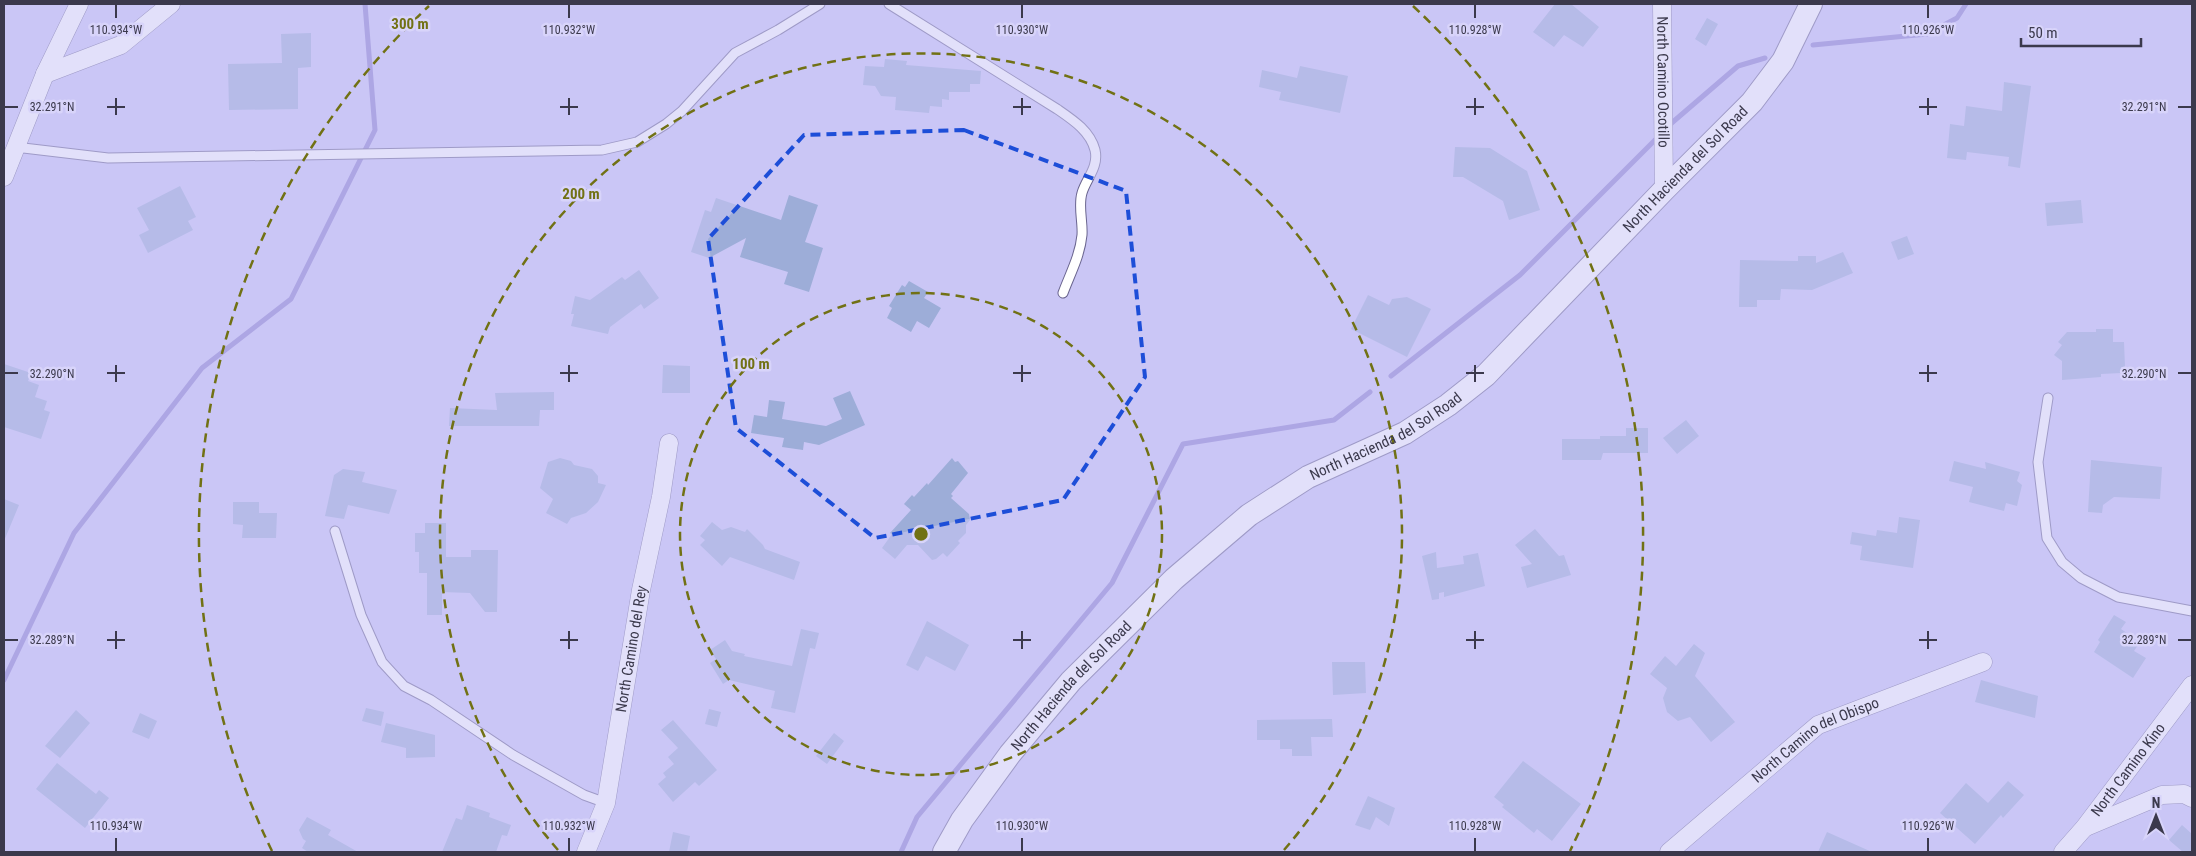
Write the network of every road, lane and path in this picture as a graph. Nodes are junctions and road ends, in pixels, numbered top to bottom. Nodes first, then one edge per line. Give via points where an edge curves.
1 (79, 4) edge
2 (171, 4) edge
3 (820, 4) edge
4 (889, 4) edge
5 (1662, 4) edge
6 (1811, 4) edge
7 (45, 74) junction
8 (15, 147) junction
9 (4, 178) edge
10 (1664, 190) junction
11 (1063, 293) dead end
12 (2048, 398) dead end
13 (669, 443) dead end
14 (334, 531) dead end
15 (2192, 611) edge
16 (1983, 662) dead end
17 (2192, 685) edge
18 (2192, 798) edge
19 (606, 803) junction
20 (2085, 827) junction
21 (586, 852) edge
22 (944, 852) edge
23 (1669, 852) edge
24 (2063, 852) edge

1 - 7 street
2 - 7 street via 121,45
3 - 8 lane via 735,52 682,111 666,124 637,142 602,150 108,158
4 - 11 lane via 1057,108 1079,124 1089,137 1095,151 1095,164 1082,194 1082,235
5 - 10 street, North Camino Ocotillo
6 - 10 street, North Hacienda del Sol Road via 1783,60 1752,102
7 - 8 street
8 - 9 street
10 - 22 street, North Hacienda del Sol Road via 1486,375 1405,433 1308,477 1249,515 1174,579 1065,688 1010,754 962,820
12 - 15 lane via 2038,462 2047,538 2062,562 2081,578 2118,597
13 - 19 street, North Camino del Rey
14 - 19 lane via 364,623 382,662 404,686 431,700 513,755 584,795
16 - 23 street, North Camino del Obispo via 1818,725
17 - 20 street, North Camino Kino
18 - 20 street via 2184,794 2162,795
19 - 21 street, North Camino del Rey
20 - 24 street, North Camino Kino

